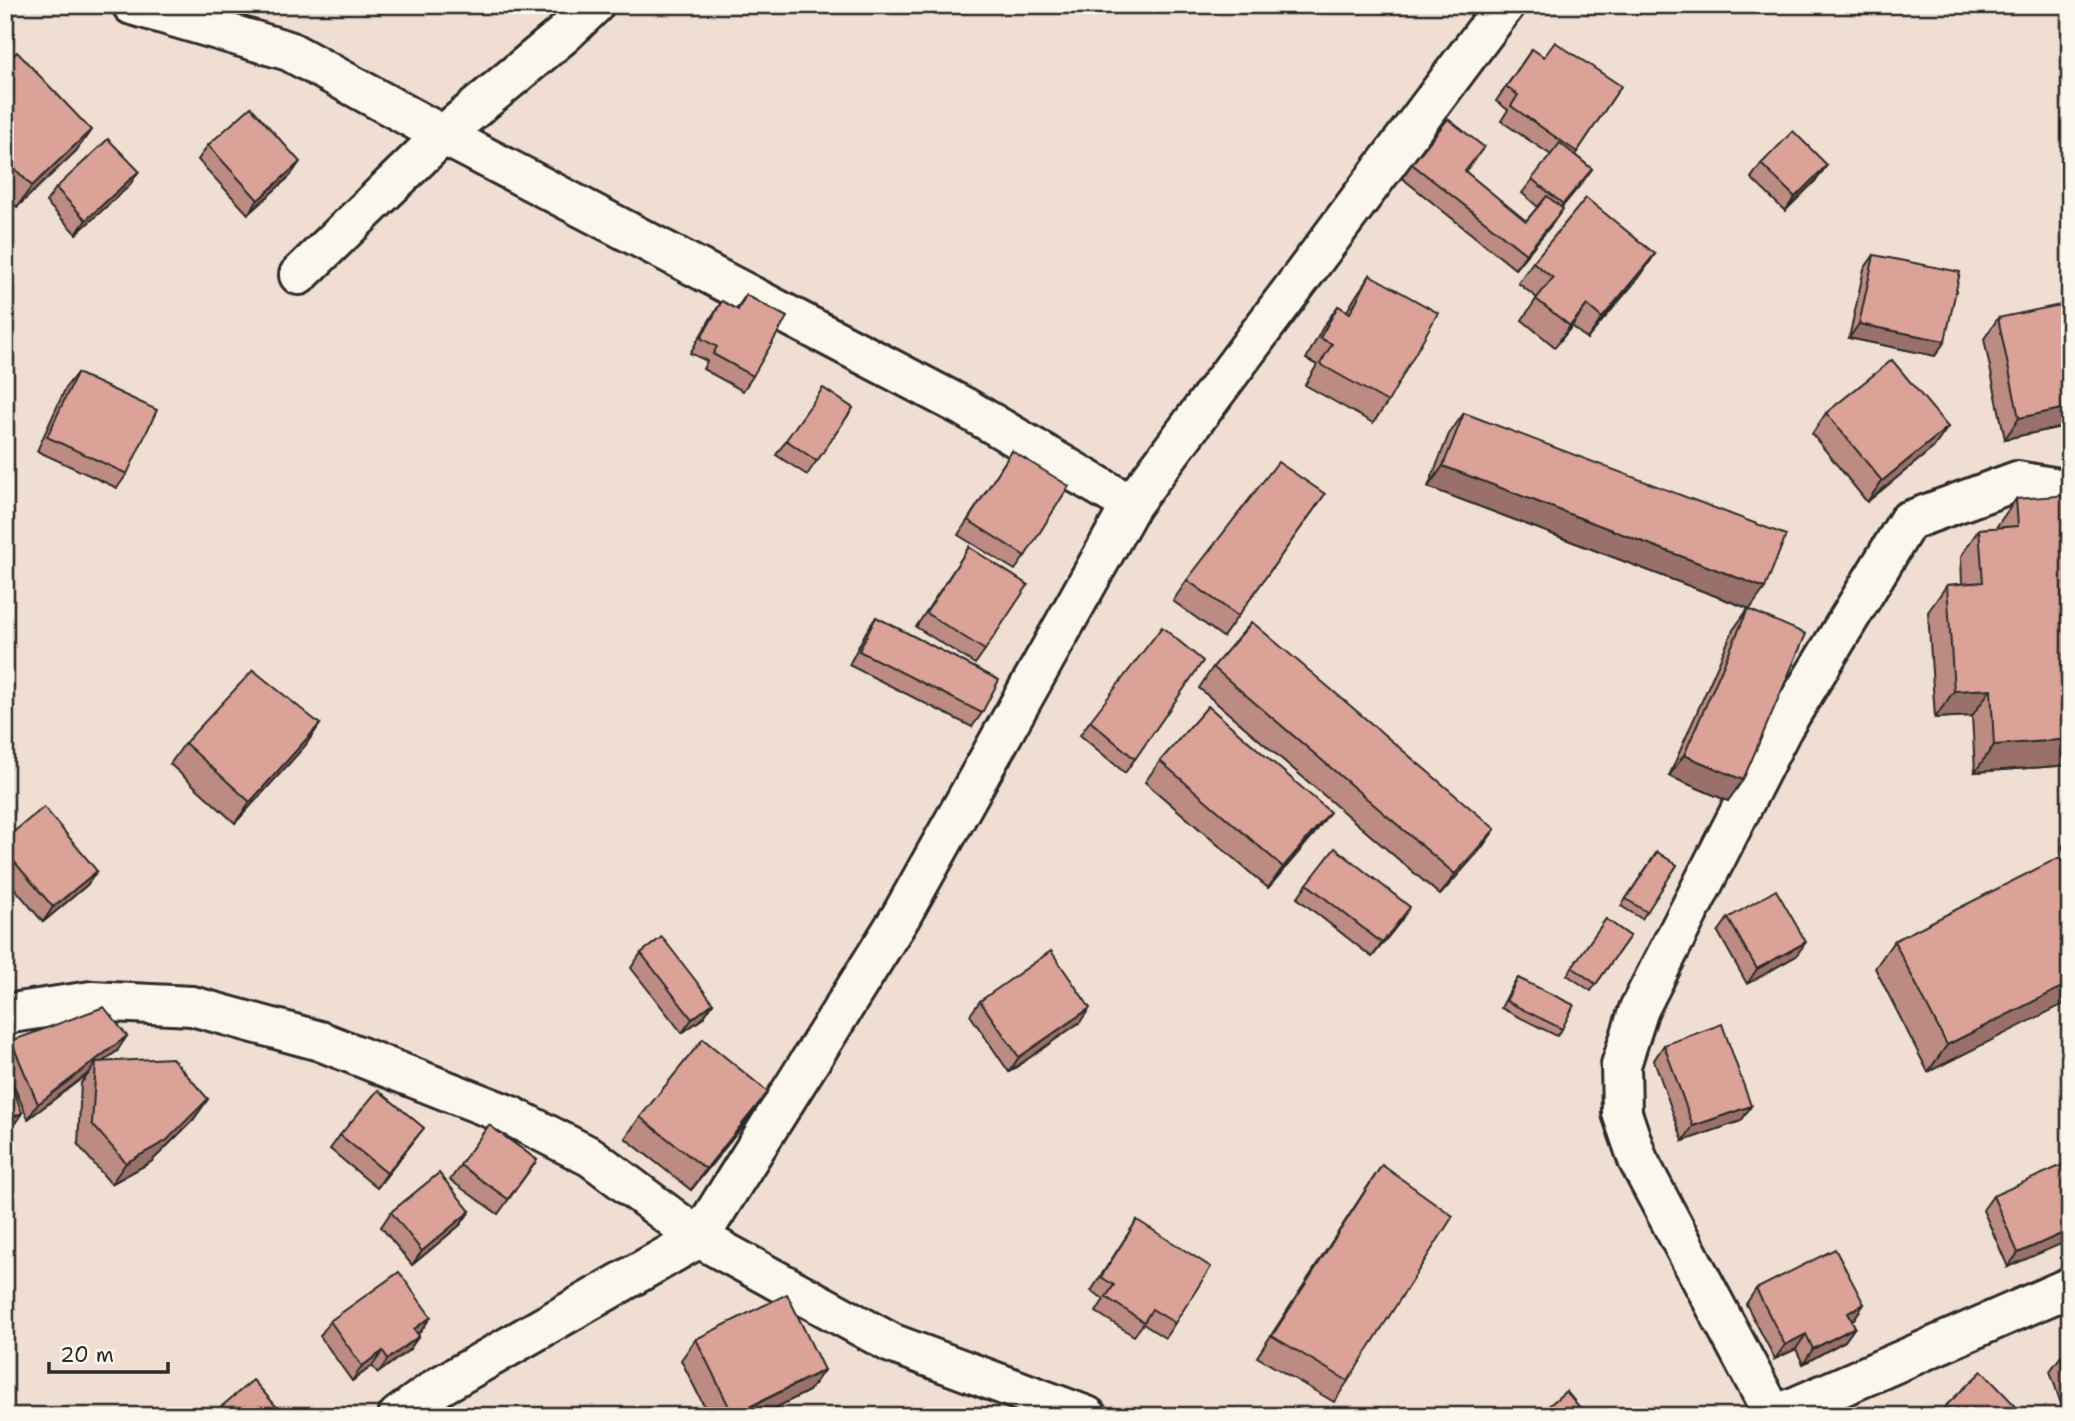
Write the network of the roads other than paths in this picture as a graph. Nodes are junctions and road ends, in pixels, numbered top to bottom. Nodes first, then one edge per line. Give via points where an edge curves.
1 (132, 5) edge
2 (594, 5) edge
3 (1505, 5) edge
4 (443, 135) junction
5 (299, 275) dead end
6 (2070, 490) edge
7 (1131, 505) junction
8 (5, 1014) edge
9 (699, 1238) junction
10 (2070, 1287) edge
11 (398, 1416) edge
12 (1087, 1416) edge
13 (1774, 1416) edge

1 - 4 street via 289,51
2 - 4 street
3 - 7 street
4 - 5 street
4 - 7 street via 964,407
6 - 13 street via 2017,481 1908,521 1782,729 1639,1009 1622,1065 1622,1113 1638,1160
7 - 9 street via 901,916
8 - 9 street via 91,1001 192,1006 320,1041 511,1116 592,1157
9 - 11 street via 438,1387
9 - 12 street via 891,1343
10 - 13 street

